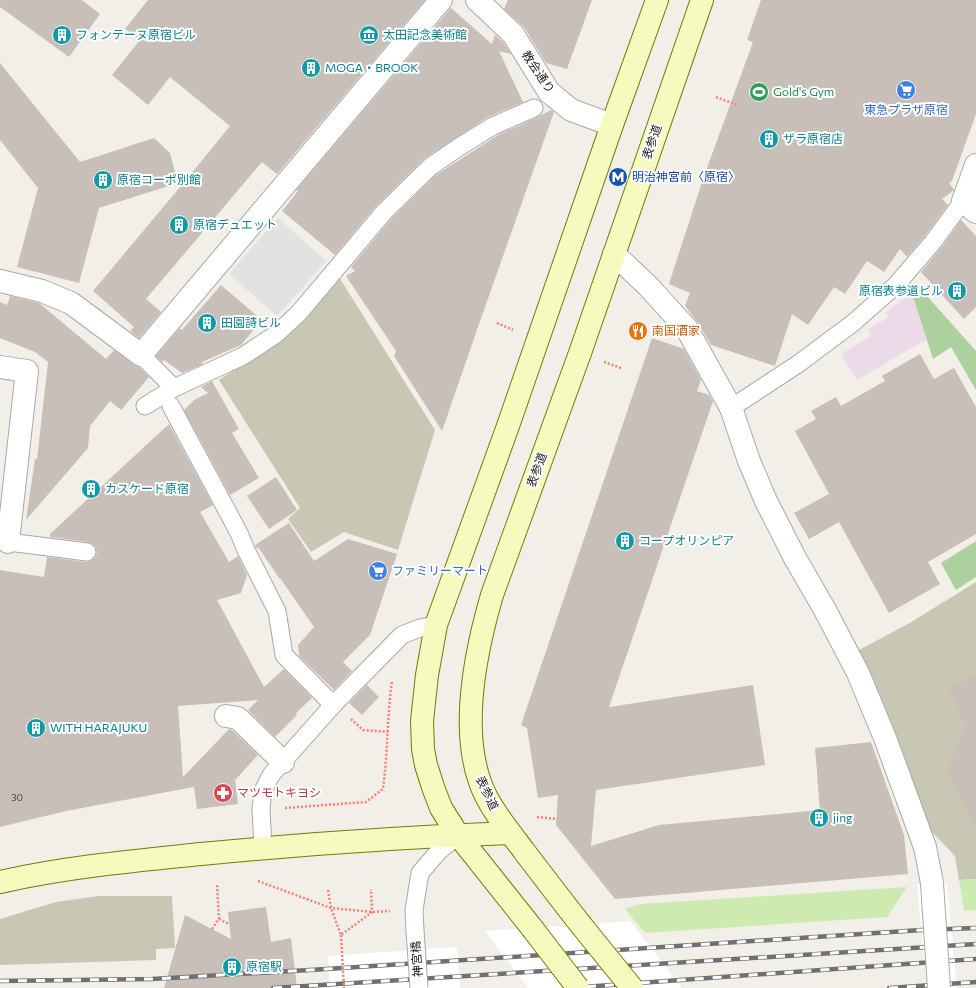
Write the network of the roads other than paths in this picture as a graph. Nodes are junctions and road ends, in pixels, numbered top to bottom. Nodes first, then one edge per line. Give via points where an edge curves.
1 (441, 0) edge
2 (477, 0) edge
3 (657, 0) edge
4 (702, 0) edge
5 (534, 108) dead end
6 (612, 125) junction
7 (976, 165) edge
8 (970, 206) edge
9 (614, 254) junction
10 (0, 281) edge
11 (142, 355) junction
12 (0, 367) edge
13 (174, 388) junction
14 (146, 406) dead end
15 (172, 406) dead end
16 (731, 408) junction
17 (4, 541) edge
18 (87, 552) dead end
19 (436, 625) junction
20 (333, 705) junction
21 (226, 716) dead end
22 (283, 762) junction
23 (510, 832) junction
24 (458, 835) junction
25 (263, 848) junction
26 (0, 882) edge
27 (419, 988) edge
28 (578, 988) edge
29 (632, 988) edge
30 (939, 988) edge

1 - 11 street
2 - 6 street, 教会通り via 513,34 549,92 571,110
3 - 6 main road
4 - 9 main road, 表参道
5 - 13 lane via 493,126 430,167 384,212 298,314 275,335 243,356
6 - 19 main road
7 - 8 street
8 - 16 lane via 933,242 896,285 854,323
9 - 16 street via 648,286 687,329
9 - 23 main road, 表参道 via 492,595 477,655 471,723 474,761 480,783
10 - 11 street via 42,291 71,303
11 - 13 lane
12 - 17 street via 27,371
13 - 14 lane
15 - 20 lane via 277,611 284,655
16 - 30 street, bridge via 766,501 858,673 925,848 932,883
17 - 18 lane
19 - 20 lane via 402,635
19 - 24 main road via 422,721 423,749 441,808
20 - 22 lane
21 - 22 street via 238,718
22 - 25 lane via 271,775 263,791
23 - 24 main road
23 - 29 main road, 表参道, bridge
24 - 25 main road
24 - 27 lane, 神宮橋, bridge via 438,852 420,873 414,910
24 - 28 main road, bridge
25 - 26 main road via 58,870

